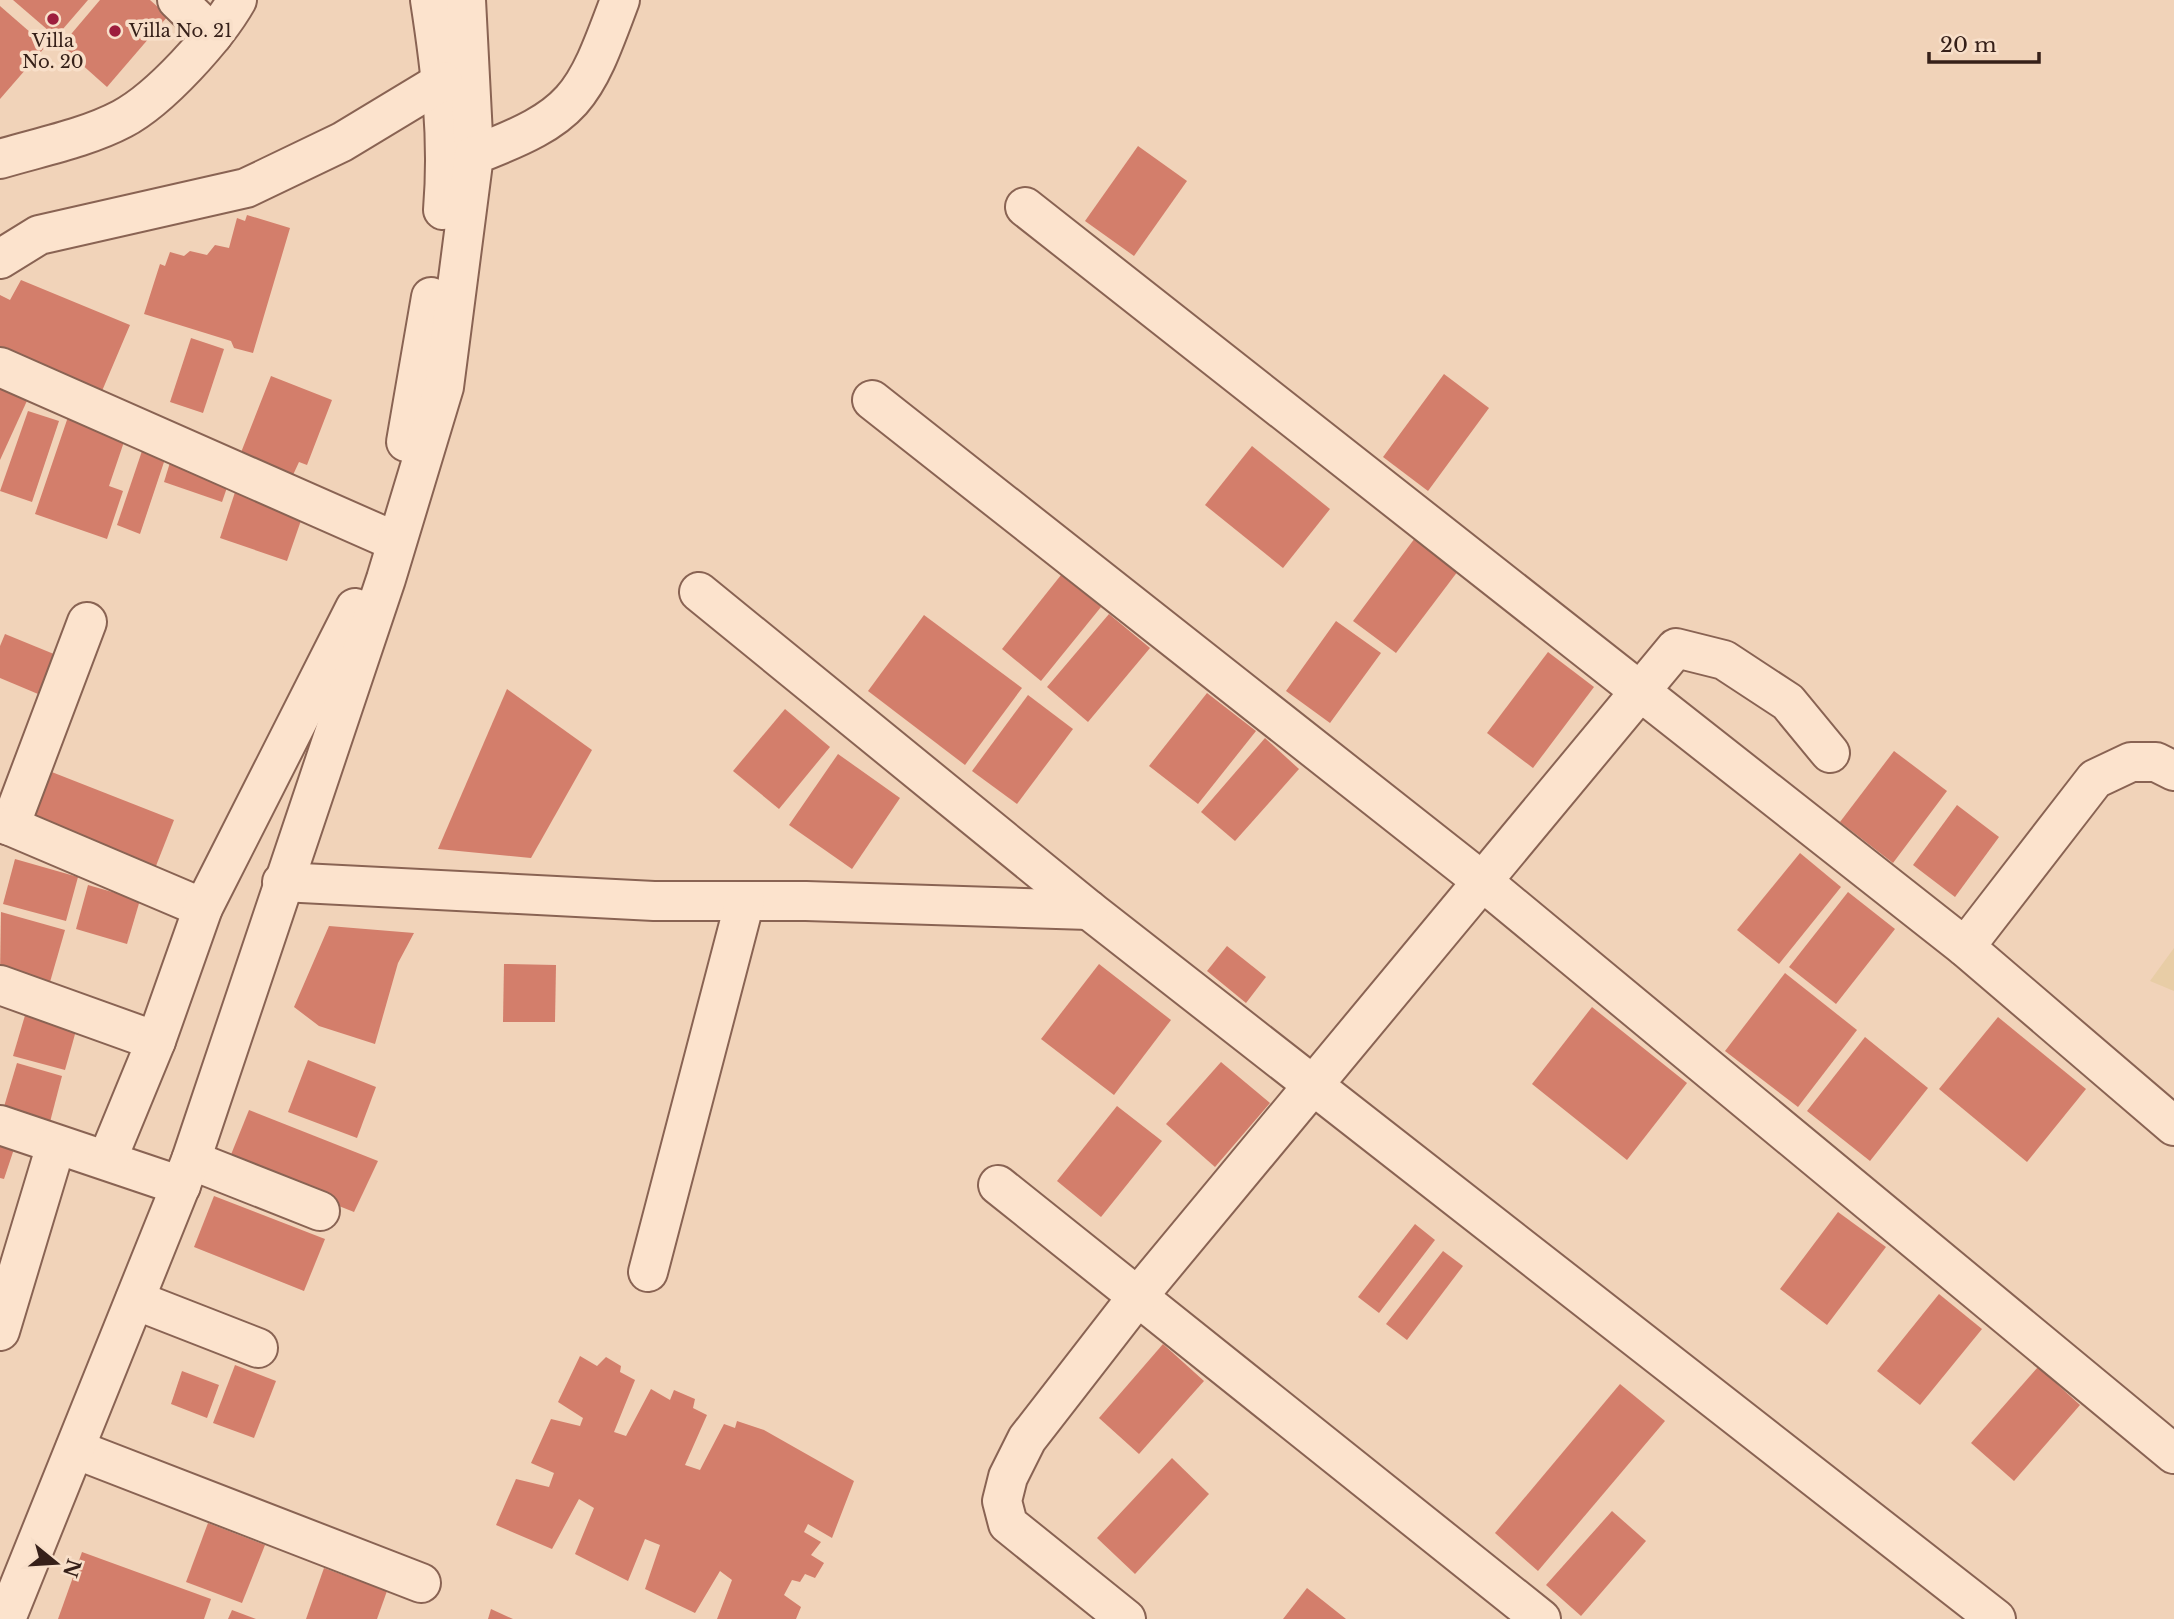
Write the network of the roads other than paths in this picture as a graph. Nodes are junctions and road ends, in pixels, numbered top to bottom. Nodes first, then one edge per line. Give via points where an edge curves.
1 (177, 0) edge
2 (237, 0) edge
3 (430, 0) edge
4 (466, 0) edge
5 (620, 0) edge
6 (213, 34) junction
7 (443, 81) junction
8 (474, 155) junction
9 (0, 159) edge
10 (1026, 207) dead end
11 (0, 259) edge
12 (0, 367) edge
13 (872, 400) dead end
14 (390, 539) junction
15 (699, 592) dead end
16 (87, 622) dead end
17 (1641, 691) junction
18 (1830, 753) dead end
19 (2174, 770) edge
20 (5, 825) edge
21 (1482, 881) junction
22 (282, 882) junction
23 (745, 901) junction
24 (203, 908) junction
25 (1089, 910) junction
26 (1965, 947) junction
27 (0, 985) edge
28 (156, 1041) junction
29 (1313, 1085) junction
30 (0, 1125) edge
31 (2174, 1126) edge
32 (56, 1145) junction
33 (107, 1160) junction
34 (186, 1173) junction
35 (998, 1185) dead end
36 (320, 1211) dead end
37 (648, 1272) dead end
38 (1138, 1296) junction
39 (135, 1300) junction
40 (0, 1331) edge
41 (258, 1348) dead end
42 (75, 1449) junction
43 (2174, 1454) edge
44 (421, 1583) dead end
45 (1087, 1605) edge
46 (6, 1619) edge
47 (1126, 1619) edge
48 (1541, 1619) edge
49 (1996, 1619) edge

1 - 6 street
2 - 6 street
3 - 7 street
4 - 8 street
5 - 8 street via 583,90 565,109 527,135
6 - 9 street via 149,103 121,120
7 - 11 street via 342,142 246,187 38,235
7 - 14 street via 447,161 440,244
8 - 22 street via 444,387 386,579
10 - 17 street
12 - 14 street
13 - 21 street
14 - 24 street
15 - 25 street
16 - 20 street
17 - 18 street via 1676,648 1724,660 1788,702
17 - 21 street
17 - 26 street
19 - 26 street via 2156,762 2131,762 2095,779
20 - 24 street
21 - 29 street
21 - 43 street
22 - 23 street via 654,901
22 - 34 street
23 - 25 street
23 - 37 street
24 - 28 street
25 - 29 street
26 - 31 street
27 - 28 street
28 - 33 street
29 - 38 street
29 - 49 street
30 - 32 street
32 - 33 street
32 - 40 street
33 - 34 street
34 - 36 street
34 - 39 street
35 - 38 street
38 - 45 street via 1027,1439 1002,1500 1008,1524
38 - 48 street
39 - 41 street
39 - 42 street
42 - 44 street
42 - 46 street
45 - 47 street

